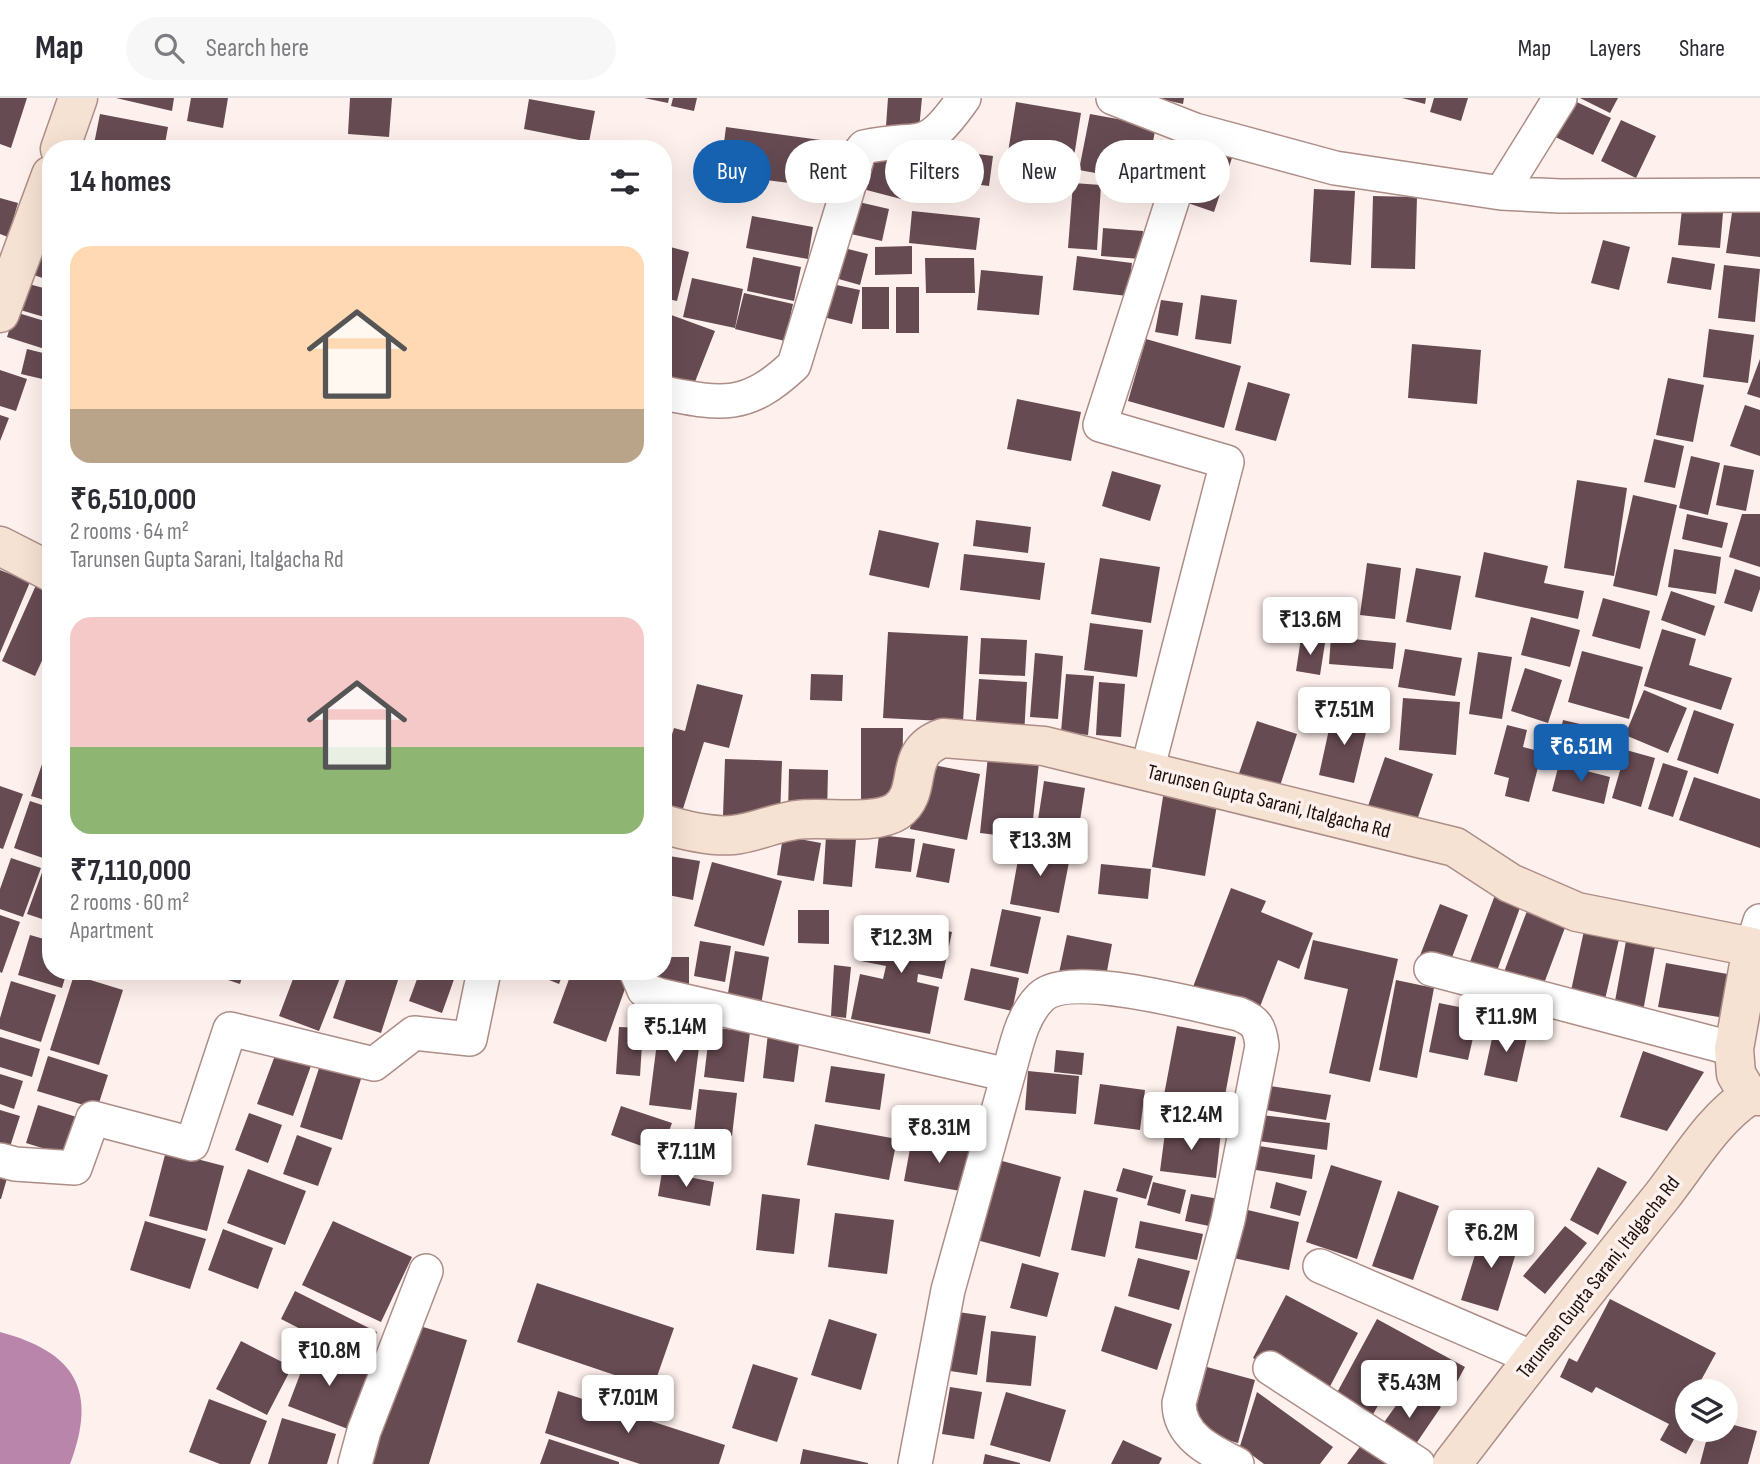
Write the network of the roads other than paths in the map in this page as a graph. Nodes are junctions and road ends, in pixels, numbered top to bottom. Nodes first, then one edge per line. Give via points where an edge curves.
1 (78, 98) edge
2 (964, 98) edge
3 (1113, 98) edge
4 (1560, 98) edge
5 (1195, 130) junction
6 (63, 140) edge
7 (1501, 193) junction
8 (1760, 195) edge
9 (42, 199) edge
10 (0, 313) edge
11 (672, 395) edge
12 (0, 546) edge
13 (42, 567) edge
14 (1147, 771) junction
15 (672, 825) edge
16 (1756, 934) edge
17 (1431, 969) dead end
18 (482, 980) edge
19 (640, 980) edge
20 (1734, 1049) junction
21 (1008, 1074) junction
22 (1755, 1096) edge
23 (0, 1160) edge
24 (1320, 1266) dead end
25 (426, 1271) dead end
26 (1533, 1359) junction
27 (1270, 1368) dead end
28 (355, 1464) edge
29 (915, 1464) edge
30 (1237, 1464) edge
31 (1418, 1464) edge
32 (1452, 1464) edge

1 - 6 street
2 - 11 street via 932,137 864,146 859,153 794,365 769,389 730,401 712,403
3 - 5 street
4 - 7 street
5 - 7 street via 1335,168
5 - 14 street via 1100,425 1227,462
7 - 8 street
9 - 10 street
12 - 13 street
14 - 15 street, Tarunsen Gupta Sarani, Italgacha Rd via 1044,746 943,738 919,752 911,788 900,810 885,817 796,820 731,835
14 - 16 street, Tarunsen Gupta Sarani, Italgacha Rd via 1455,847 1510,883 1577,912
16 - 20 street, Tarunsen Gupta Sarani, Italgacha Rd
17 - 20 street
18 - 23 street via 470,1039 414,1033 373,1065 230,1029 192,1144 93,1118 75,1168
19 - 21 street via 644,990 659,995
20 - 22 street, Tarunsen Gupta Sarani, Italgacha Rd via 1736,1074
21 - 29 street via 948,1290
21 - 30 street via 1026,1017 1042,995 1062,985 1094,985 1239,1014 1254,1020 1259,1028 1262,1046 1228,1220 1179,1403 1185,1429 1198,1442
22 - 26 street, Tarunsen Gupta Sarani, Italgacha Rd via 1736,1105 1707,1139
24 - 26 street
25 - 28 street
26 - 32 street, Tarunsen Gupta Sarani, Italgacha Rd
27 - 31 street

